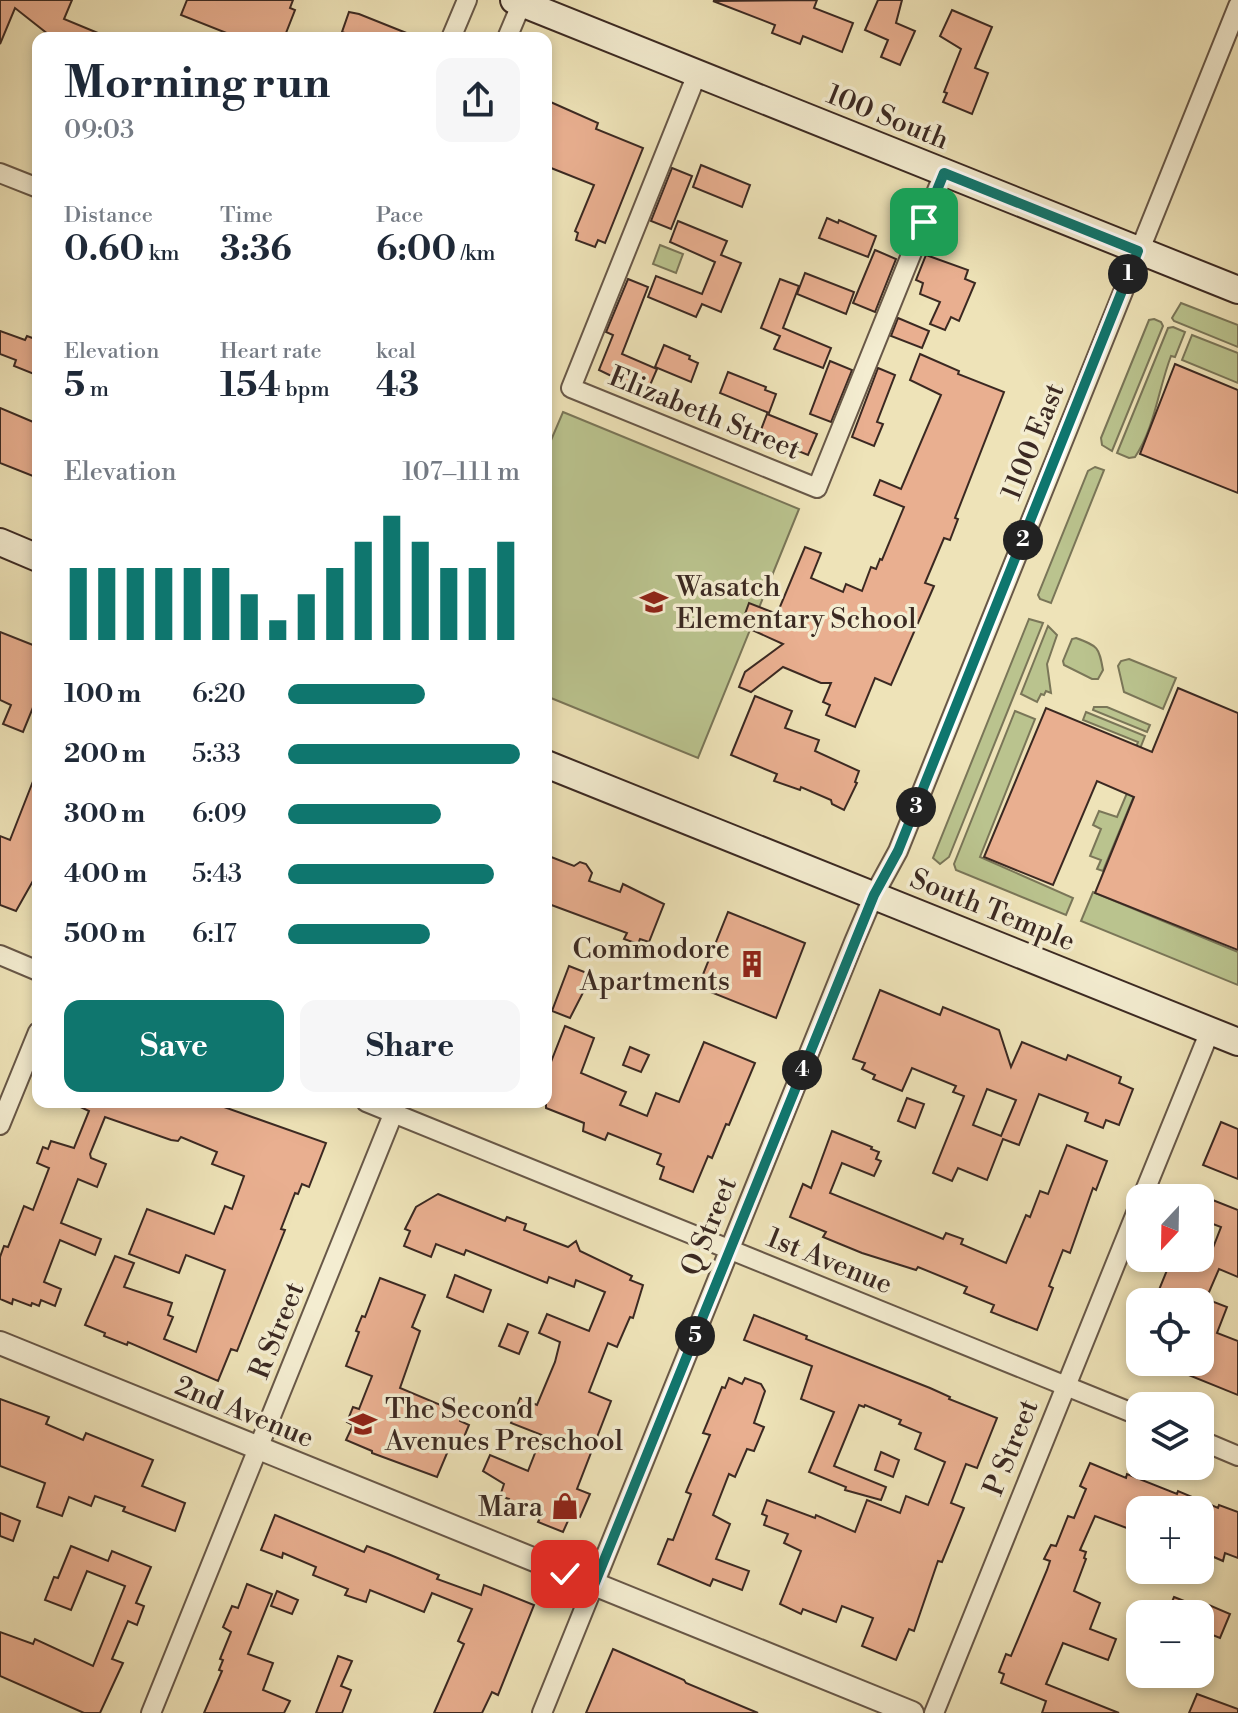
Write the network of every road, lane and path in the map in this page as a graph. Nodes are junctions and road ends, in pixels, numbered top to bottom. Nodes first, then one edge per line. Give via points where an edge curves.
1 (467, 0) edge
2 (519, 1) edge
3 (1238, 6) edge
4 (454, 32) edge
5 (509, 32) edge
6 (697, 74) junction
7 (0, 173) edge
8 (944, 173) junction
9 (32, 186) edge
10 (1138, 251) junction
11 (1238, 290) edge
12 (0, 542) edge
13 (32, 555) edge
14 (552, 766) edge
15 (874, 895) junction
16 (0, 955) edge
17 (32, 968) edge
18 (1210, 1031) junction
19 (1238, 1042) edge
20 (32, 1047) edge
21 (396, 1108) edge
22 (0, 1125) edge
23 (1148, 1184) edge
24 (1126, 1237) edge
25 (729, 1249) junction
26 (0, 1343) edge
27 (1065, 1385) junction
28 (1126, 1410) edge
29 (1214, 1446) edge
30 (259, 1449) junction
31 (1238, 1456) edge
32 (594, 1585) junction
33 (151, 1713) edge
34 (542, 1713) edge
35 (912, 1713) edge
36 (934, 1713) edge

1 - 4 street
2 - 5 street
2 - 6 main road, 100 South
3 - 10 street, 1100 East
6 - 8 main road, 100 South
6 - 8 street, Elizabeth Street via 571,388 817,488
7 - 9 street
8 - 10 main road, 100 South
10 - 11 main road, 100 South
10 - 15 street, 1100 East via 898,851
12 - 13 main road
14 - 15 main road, South Temple
15 - 18 main road, South Temple
15 - 25 street, Q Street
16 - 17 street
18 - 19 main road, South Temple
18 - 23 street, P Street
20 - 22 street
21 - 25 street, 1st Avenue
21 - 30 street, R Street
24 - 27 street, P Street
25 - 27 street, 1st Avenue
25 - 32 street, Q Street
26 - 30 street, 2nd Avenue
27 - 28 street, 1st Avenue
27 - 36 street, P Street
29 - 31 street
30 - 32 street, 2nd Avenue
30 - 33 street, R Street
32 - 34 street, Q Street
32 - 35 street, 2nd Avenue

